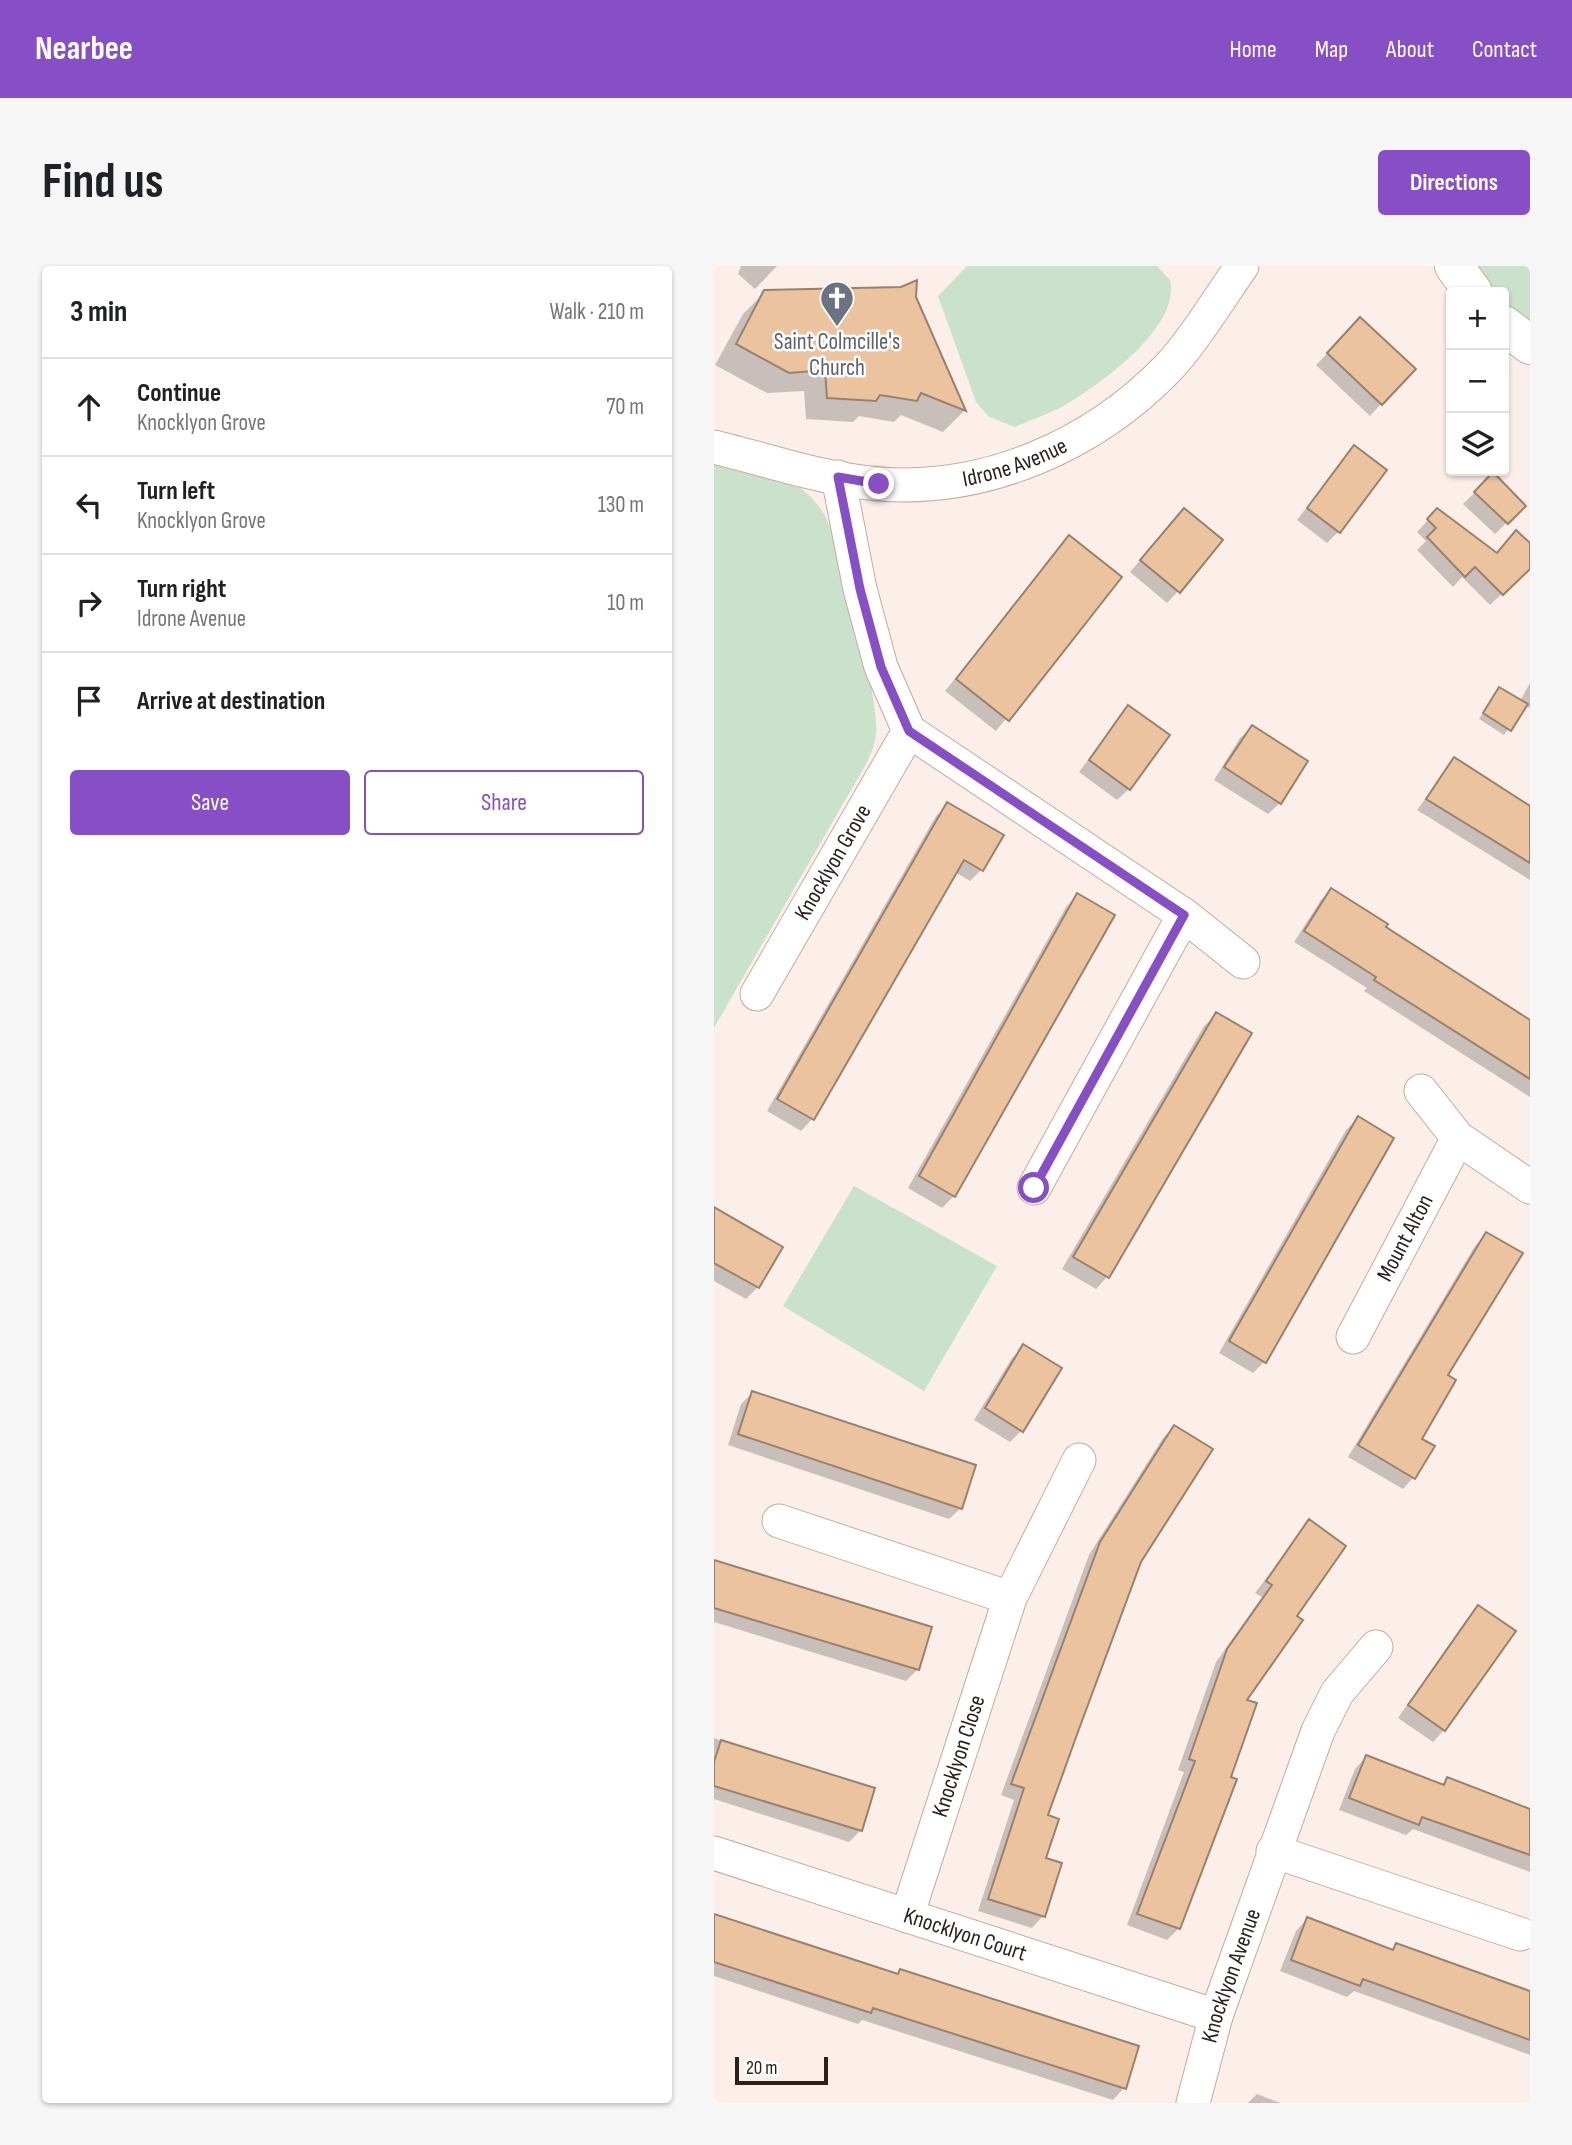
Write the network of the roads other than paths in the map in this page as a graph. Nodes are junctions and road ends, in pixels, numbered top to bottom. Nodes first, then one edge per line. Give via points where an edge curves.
1 (1242, 266) edge
2 (1454, 266) edge
3 (1469, 287) edge
4 (1509, 329) edge
5 (1530, 345) edge
6 (714, 447) edge
7 (838, 477) junction
8 (909, 731) junction
9 (1184, 915) junction
10 (1242, 962) dead end
11 (757, 994) dead end
12 (1421, 1091) dead end
13 (1458, 1138) junction
14 (1530, 1187) edge
15 (1034, 1188) dead end
16 (1353, 1337) dead end
17 (1079, 1460) dead end
18 (779, 1521) dead end
19 (1010, 1598) junction
20 (1376, 1647) dead end
21 (1273, 1851) junction
22 (714, 1853) edge
23 (907, 1916) junction
24 (1520, 1934) dead end
25 (1216, 2016) junction
26 (1193, 2103) edge

1 - 7 street, Idrone Avenue via 1167,368 1087,435 1009,470 932,484 879,484
2 - 3 street
4 - 5 street
6 - 7 street, Idrone Avenue
7 - 8 street via 881,667
8 - 9 street
8 - 11 street, Knocklyon Grove
9 - 10 street
9 - 15 street
12 - 13 street
13 - 14 street
13 - 16 street, Mount Alton
17 - 19 street, Knocklyon Close
18 - 19 street
19 - 23 street, Knocklyon Close
20 - 21 street, Knocklyon Avenue via 1337,1693
21 - 24 street
21 - 25 street, Knocklyon Avenue
22 - 23 street, Knocklyon Court
23 - 25 street, Knocklyon Court
25 - 26 street, Knocklyon Avenue

